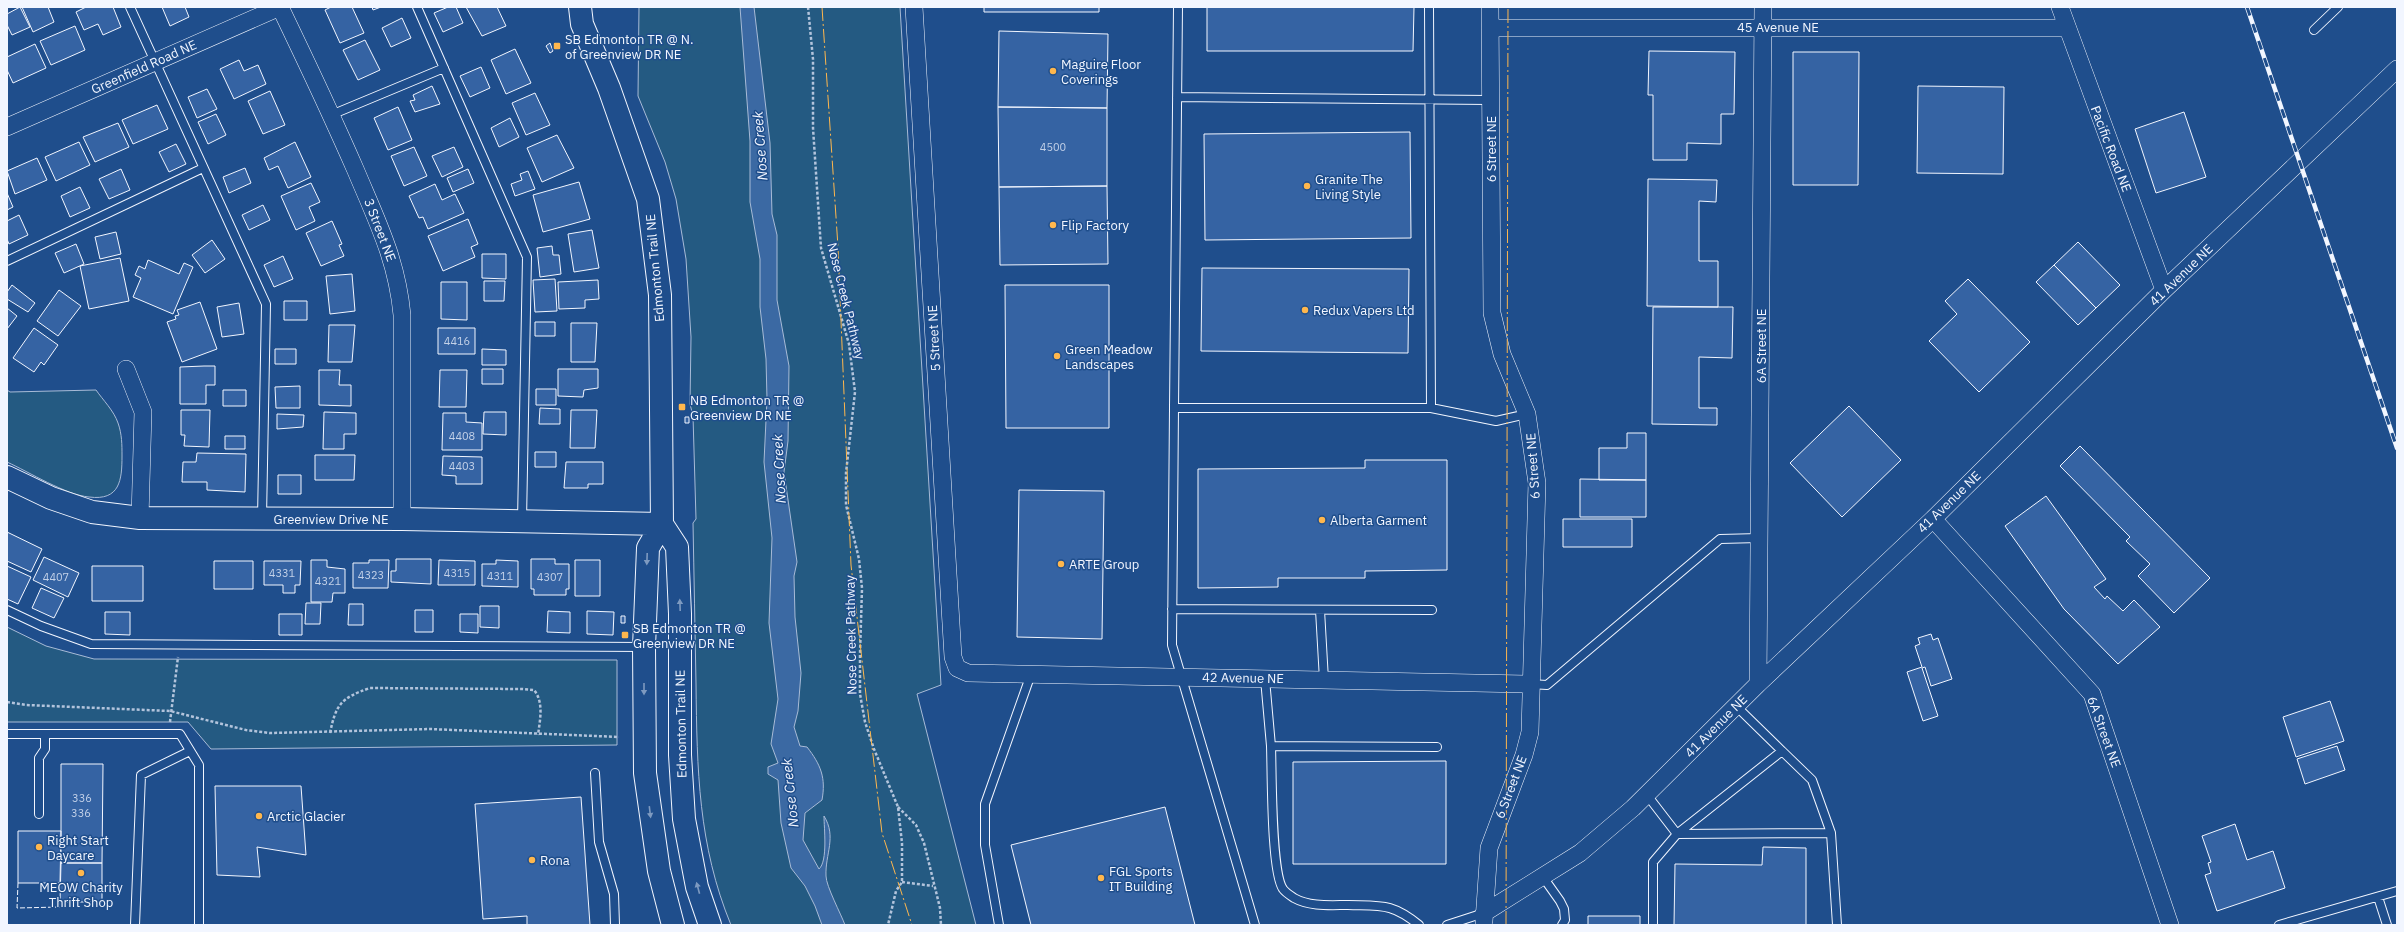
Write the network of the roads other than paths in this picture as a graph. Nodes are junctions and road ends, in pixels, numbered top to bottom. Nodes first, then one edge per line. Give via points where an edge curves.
1 (130, 7) edge
2 (280, 7) edge
3 (417, 7) edge
4 (567, 7) edge
5 (914, 7) edge
6 (1178, 7) edge
7 (1429, 7) edge
8 (1490, 7) edge
9 (1763, 7) edge
10 (2060, 7) edge
11 (2338, 7) edge
12 (581, 16) edge
13 (1763, 27) junction
14 (1490, 28) junction
15 (2066, 28) junction
16 (2314, 30) dead end
17 (155, 62) junction
18 (444, 68) junction
19 (2397, 69) edge
20 (1177, 97) junction
21 (1429, 98) junction
22 (1490, 100) junction
23 (331, 115) junction
24 (7, 127) edge
25 (203, 168) junction
26 (7, 261) edge
27 (2164, 290) junction
28 (126, 369) dead end
29 (1174, 408) junction
30 (1431, 408) junction
31 (1527, 414) junction
32 (7, 477) edge
33 (140, 518) junction
34 (262, 518) junction
35 (402, 519) junction
36 (1933, 519) junction
37 (522, 521) junction
38 (662, 524) junction
39 (1759, 538) junction
40 (1172, 609) junction
41 (7, 610) edge
42 (1320, 610) junction
43 (1432, 610) dead end
44 (644, 647) junction
45 (957, 668) joint
46 (1031, 674) junction
47 (1182, 677) junction
48 (1265, 679) junction
49 (1324, 680) junction
50 (1530, 684) junction
51 (1758, 684) junction
52 (1736, 706) junction
53 (7, 734) edge
54 (45, 734) junction
55 (1271, 746) junction
56 (1437, 747) dead end
57 (190, 751) junction
58 (1782, 751) junction
59 (595, 773) dead end
60 (1647, 795) junction
61 (39, 814) dead end
62 (1831, 833) junction
63 (1677, 834) junction
64 (1543, 877) junction
65 (2397, 891) edge
66 (2378, 897) junction
67 (1484, 919) edge
68 (135, 925) edge
69 (199, 925) edge
70 (615, 925) edge
71 (673, 925) edge
72 (710, 925) edge
73 (999, 925) edge
74 (1256, 925) edge
75 (1419, 925) edge
76 (1447, 925) edge
77 (1562, 925) edge
78 (1653, 925) edge
79 (1837, 925) edge
80 (2170, 925) edge
81 (2279, 925) edge
82 (2387, 925) edge

1 - 17 lane
2 - 17 street, Greenfield Road NE
2 - 23 street, 3 Street NE
3 - 18 lane
4 - 12 main road, Edmonton Trail NE via 570,14
5 - 45 street, 5 Street NE via 953,657
6 - 20 lane
7 - 21 lane
8 - 14 street, 6 Street NE
9 - 13 street, 6A Street NE
10 - 15 street, Pacific Road NE
11 - 16 lane
12 - 38 main road, Edmonton Trail NE via 648,199 660,295
13 - 14 street, 45 Avenue NE
13 - 15 street, 45 Avenue NE
13 - 39 street, 6A Street NE
14 - 22 street, 6 Street NE
15 - 27 street, Pacific Road NE
17 - 24 street, Greenfield Road NE
17 - 25 lane
18 - 23 lane
18 - 37 lane via 527,257
19 - 27 street, 41 Avenue NE
20 - 21 lane
20 - 29 lane
21 - 22 lane
21 - 30 lane
22 - 31 street, 6 Street NE via 1492,313 1502,354
23 - 35 street, 3 Street NE via 389,248 399,286 402,315
25 - 26 lane
25 - 34 lane via 266,304
27 - 36 street, 41 Avenue NE
28 - 33 street via 143,412
29 - 30 lane
29 - 40 lane
30 - 31 lane via 1496,420
31 - 50 street, 6 Street NE via 1537,483
32 - 33 main road, Greenview Drive NE via 51,498 92,512
33 - 34 main road, Greenview Drive NE
34 - 35 main road, Greenview Drive NE
35 - 37 main road, Greenview Drive NE
36 - 51 street, 41 Avenue NE
36 - 80 street, 6A Street NE via 2092,694
37 - 38 main road, Greenview Drive NE
38 -> 44 main road via 648,548
72 -> 38 main road, Edmonton Trail NE via 697,887 684,819 680,755 678,546
39 - 50 lane via 1720,539 1547,685
39 - 51 street, 6A Street NE
40 - 42 lane
40 - 47 lane via 1172,645
41 - 44 lane via 92,644
42 - 43 lane
42 - 49 lane
44 -> 71 main road via 645,773 659,871
45 - 46 street, 42 Avenue NE via 968,674
46 - 47 street, 42 Avenue NE
46 - 73 lane via 985,804 985,845
47 - 48 street, 42 Avenue NE
47 - 74 lane
48 - 49 street, 42 Avenue NE
48 - 55 lane
49 - 50 street, 42 Avenue NE
50 - 67 street, 6 Street NE via 1530,732 1524,755 1489,848
51 - 52 street, 41 Avenue NE
52 - 58 lane
52 - 60 street, 41 Avenue NE
53 - 54 lane
54 - 57 lane via 180,734
54 - 61 lane via 45,748 39,758
55 - 56 lane
55 - 75 lane via 1275,847 1279,879 1283,889 1295,899 1314,904 1389,907 1402,911
57 - 68 lane via 141,775
57 - 69 lane via 199,765
58 - 62 lane via 1812,780
58 - 63 lane
59 - 70 lane via 599,842 614,894
60 - 63 lane
60 - 64 street, 41 Avenue NE via 1580,853
62 - 63 lane
62 - 79 lane
63 - 78 lane via 1653,862
64 - 67 street, 41 Avenue NE
64 - 77 lane via 1564,909 1565,920
65 - 66 lane
66 - 81 lane
66 - 82 lane
67 - 76 lane

